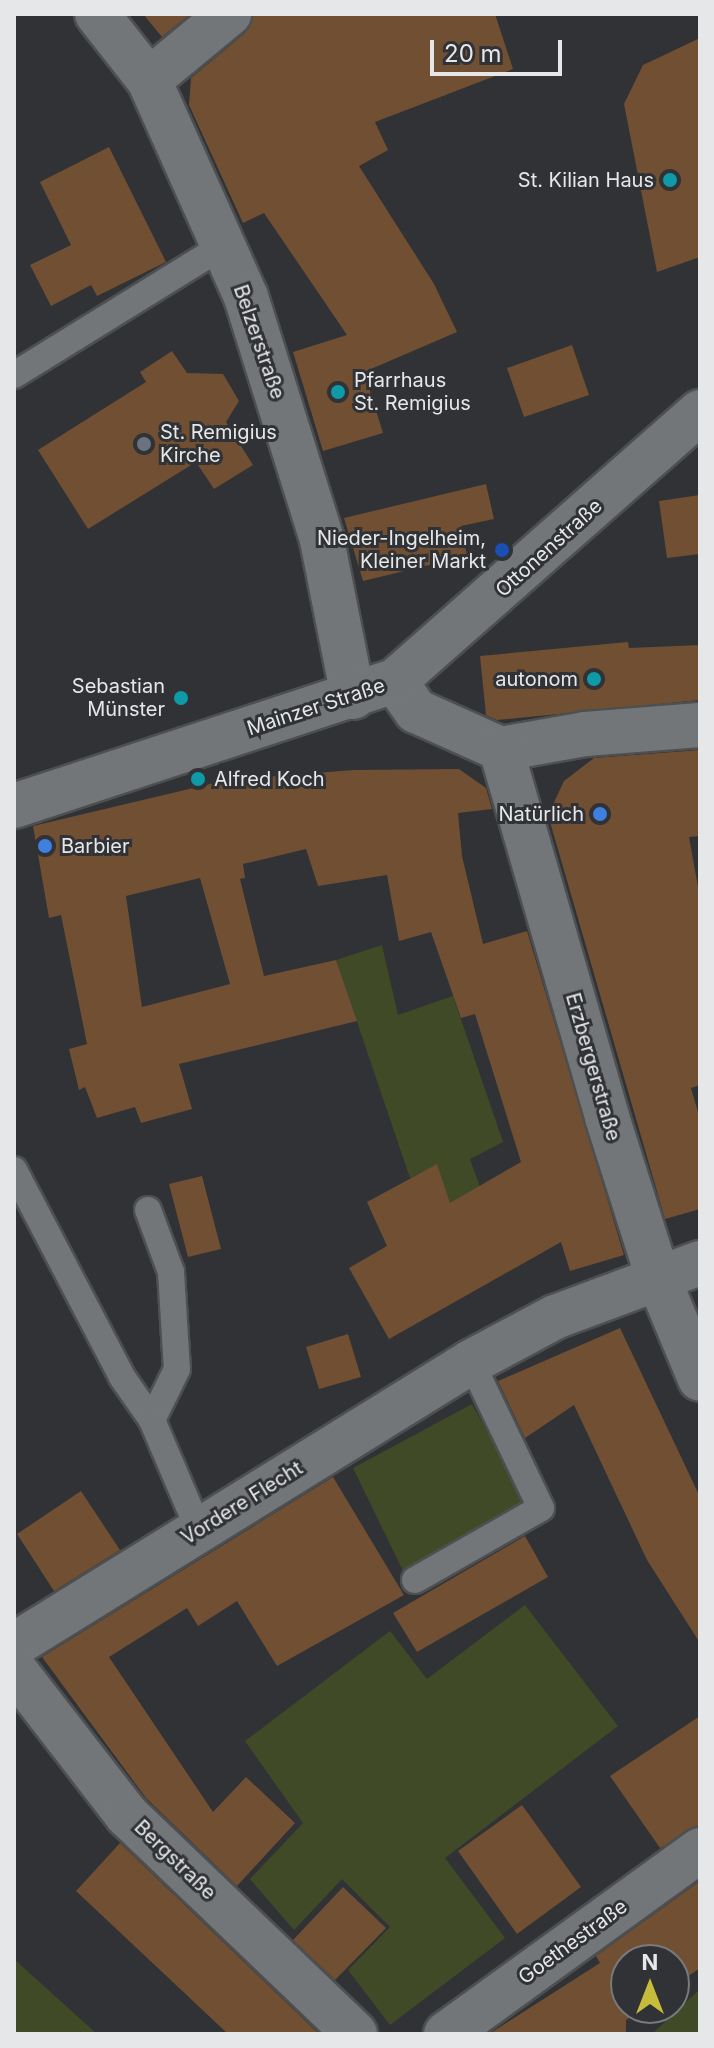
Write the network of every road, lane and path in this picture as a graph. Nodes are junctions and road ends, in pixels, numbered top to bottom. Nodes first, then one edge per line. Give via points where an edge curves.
1 (97, 14) edge
2 (229, 14) edge
3 (149, 80) junction
4 (223, 246) junction
5 (14, 375) edge
6 (700, 412) edge
7 (395, 681) junction
8 (353, 697) junction
9 (700, 725) edge
10 (501, 749) junction
11 (14, 806) edge
12 (14, 1170) edge
13 (148, 1210) dead end
14 (700, 1263) edge
15 (658, 1278) junction
16 (471, 1362) junction
17 (700, 1379) edge
18 (152, 1420) junction
19 (199, 1530) junction
20 (415, 1580) dead end
21 (14, 1645) edge
22 (14, 1669) edge
23 (700, 1850) edge
24 (355, 2034) edge
25 (446, 2034) edge

1 - 3 street, Belzerstraße
2 - 3 street
3 - 4 street, Belzerstraße
4 - 5 lane
4 - 8 street, Belzerstraße via 246,297 322,540
6 - 7 street, Ottonenstraße
7 - 8 street, Mainzer Straße
7 - 10 street, Mainzer Straße via 416,711
8 - 11 street, Mainzer Straße
9 - 10 street via 585,734
10 - 15 street, Erzbergerstraße via 620,1114
12 - 18 lane via 122,1377
13 - 18 lane via 171,1272 177,1369
14 - 15 street, Vordere Flecht
15 - 16 street, Vordere Flecht via 555,1317
15 - 17 street, Erzbergerstraße
16 - 19 street, Vordere Flecht
16 - 20 lane via 541,1508
18 - 19 lane
19 - 21 street, Vordere Flecht
22 - 24 street, Bergstraße via 127,1815
23 - 25 street, Goethestraße

